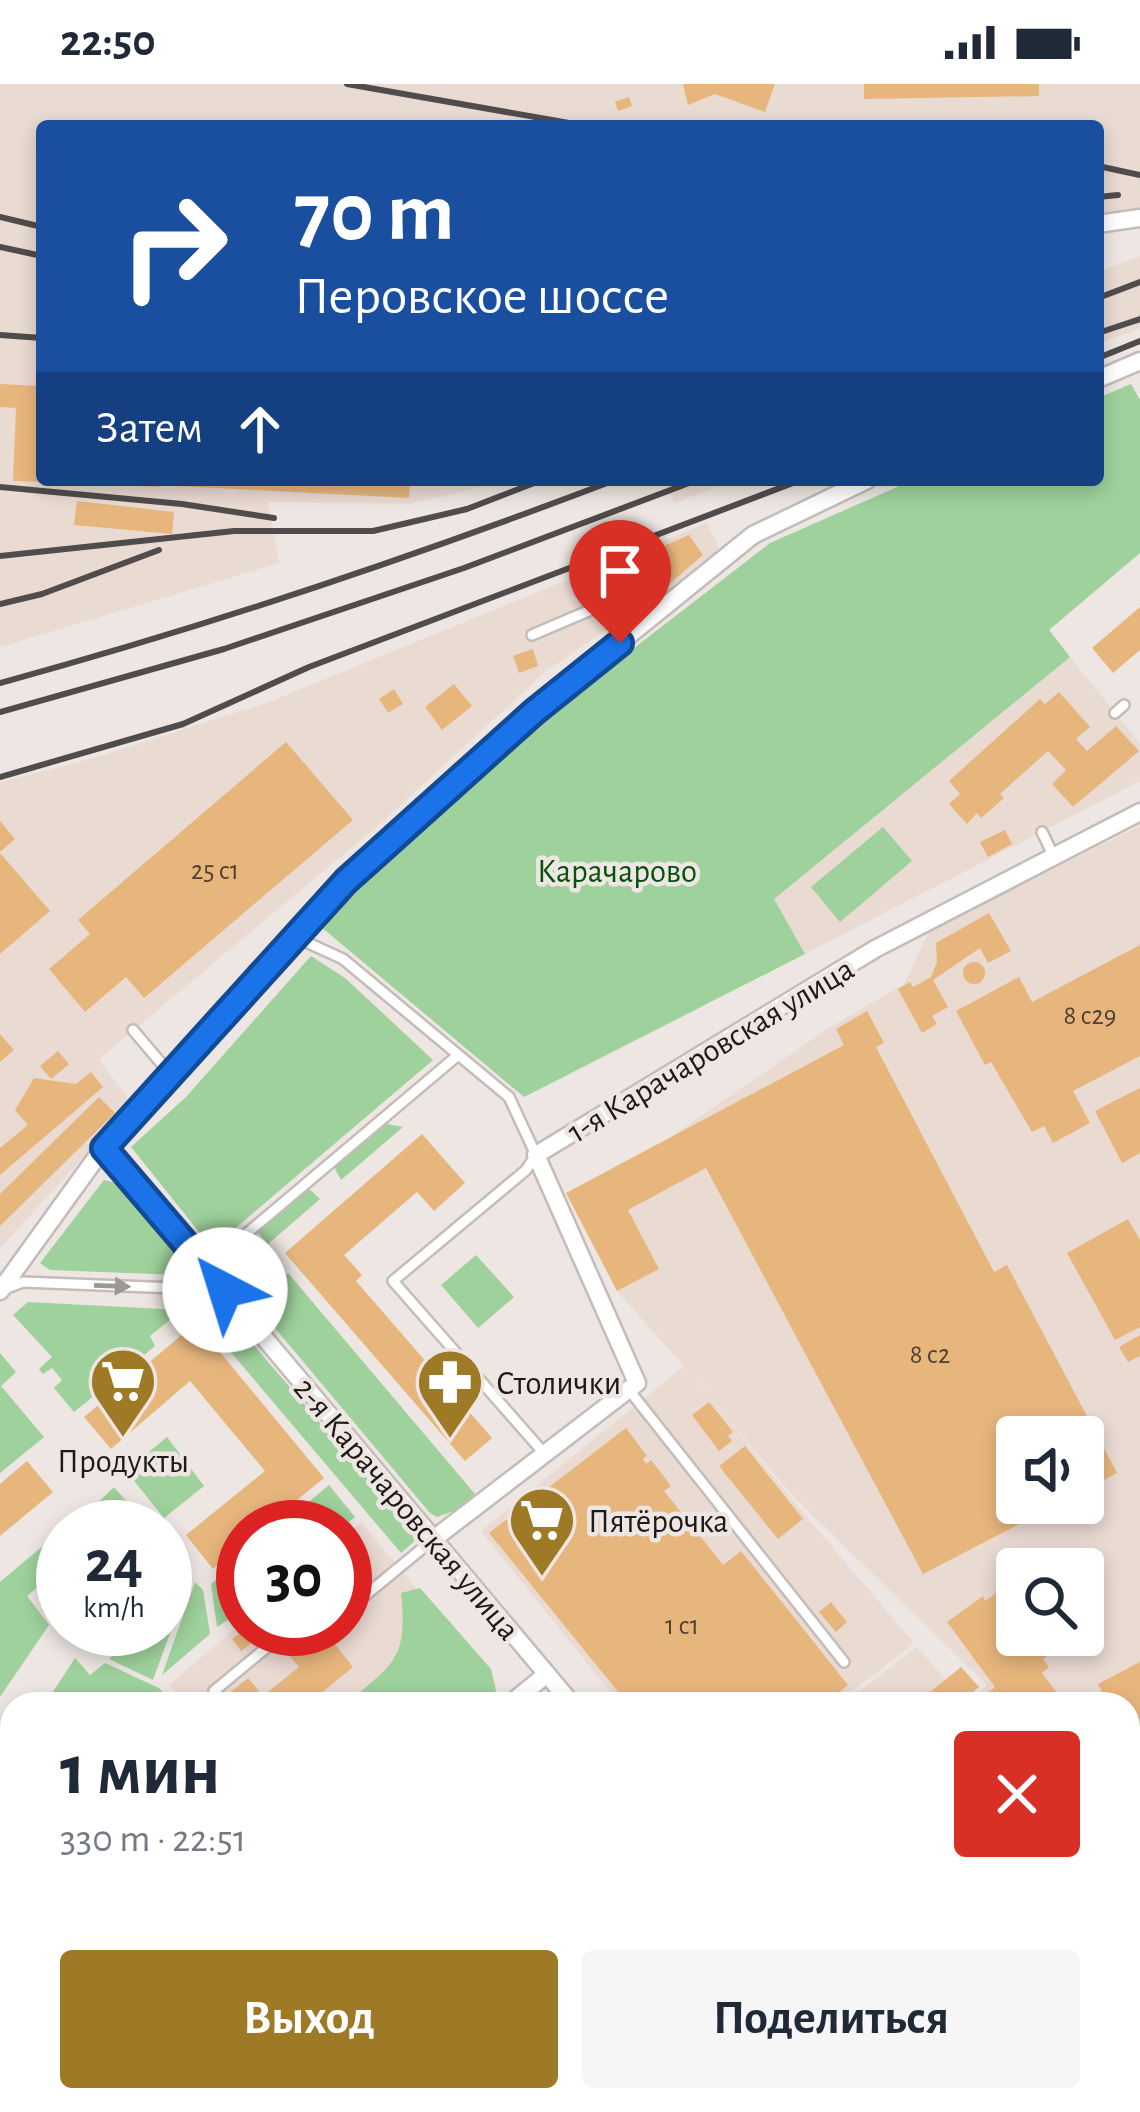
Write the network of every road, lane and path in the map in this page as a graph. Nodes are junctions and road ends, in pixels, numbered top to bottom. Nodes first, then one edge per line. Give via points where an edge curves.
1 (1140, 218) edge
2 (1104, 223) edge
3 (1140, 361) edge
4 (1104, 376) edge
5 (855, 486) edge
6 (649, 620) junction
7 (532, 634) dead end
8 (1140, 812) edge
9 (1042, 832) dead end
10 (1054, 856) junction
11 (293, 936) junction
12 (134, 1030) dead end
13 (457, 1056) junction
14 (172, 1076) junction
15 (104, 1148) junction
16 (536, 1155) junction
17 (225, 1290) junction
18 (0, 1291) edge
19 (629, 1390) junction
20 (543, 1452) junction
21 (435, 1538) junction
22 (372, 1590) edge
23 (256, 1656) edge
24 (844, 1662) dead end
25 (547, 1674) junction
26 (214, 1690) dead end
27 (525, 1692) edge
28 (562, 1692) edge

1 - 2 street
3 - 4 street
5 - 6 street via 753,535
6 - 7 lane via 628,594
6 - 11 street via 534,712
8 - 10 street, 1-я Карачаровская улица
9 - 10 lane
10 - 16 street, 1-я Карачаровская улица via 875,949
11 - 13 lane via 344,959
11 - 14 street
12 - 14 lane
13 - 16 lane via 509,1097
13 - 17 lane via 220,1256
14 - 15 street
15 - 17 street, 2-я Карачаровская улица
15 - 18 street
16 - 19 street, 1-я Карачаровская улица via 637,1383
16 - 20 lane via 393,1281
18 -> 17 lane via 23,1282
17 - 21 street, 2-я Карачаровская улица
19 - 20 street
19 - 24 lane
20 - 21 street
21 - 22 lane
21 - 25 street, 2-я Карачаровская улица
23 - 26 lane
25 - 27 street
25 - 28 street, 2-я Карачаровская улица

